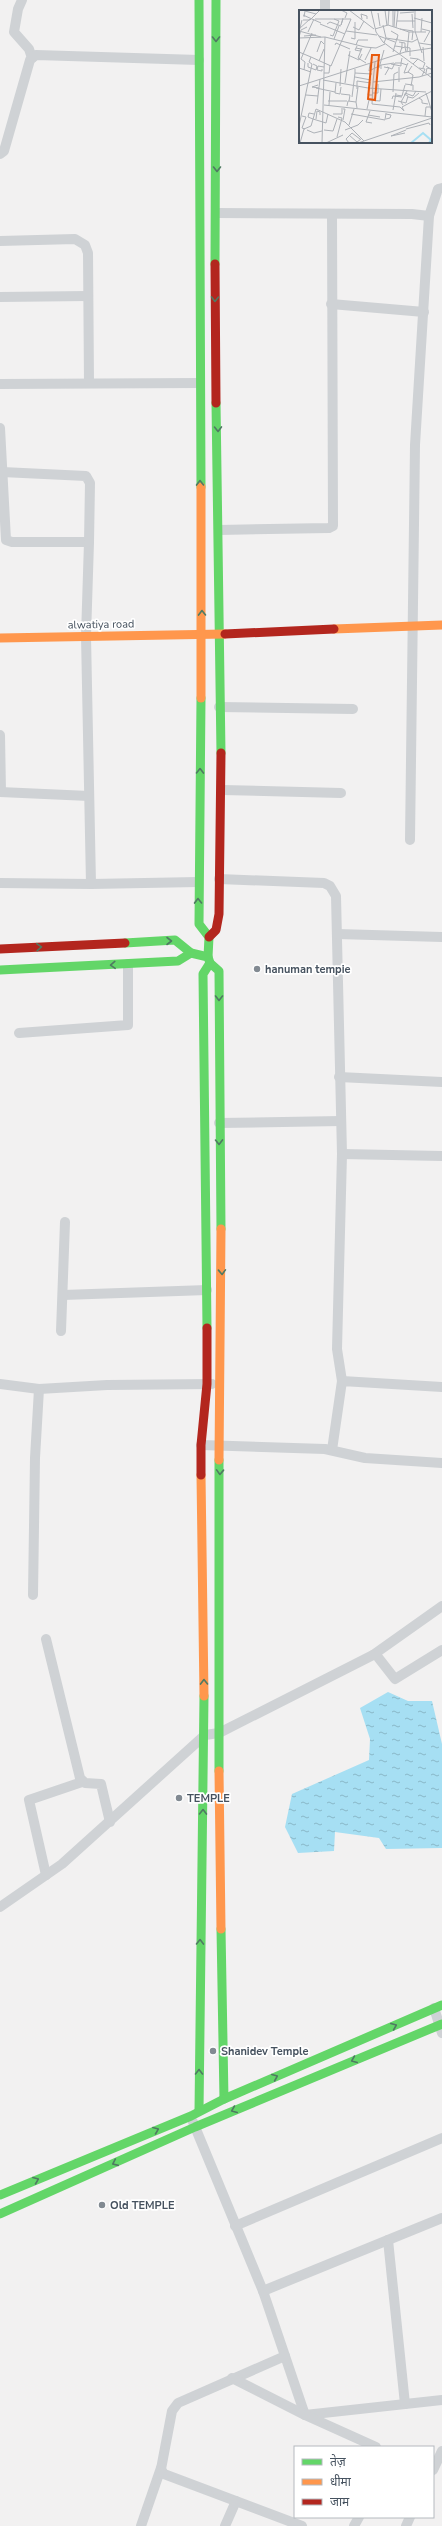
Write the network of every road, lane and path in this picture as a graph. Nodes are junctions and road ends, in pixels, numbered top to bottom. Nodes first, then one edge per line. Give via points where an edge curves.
1 (22, 0) edge
2 (199, 0) edge
3 (216, 0) edge
4 (32, 58) junction
5 (199, 60) junction
6 (0, 154) edge
7 (442, 188) edge
8 (217, 213) junction
9 (332, 214) junction
10 (430, 216) junction
11 (0, 241) edge
12 (88, 296) junction
13 (0, 297) edge
14 (331, 304) junction
15 (424, 312) junction
16 (89, 382) junction
17 (199, 383) junction
18 (0, 384) edge
19 (0, 428) edge
20 (2, 472) junction
21 (219, 530) junction
22 (89, 542) junction
23 (442, 625) edge
24 (412, 627) junction
25 (220, 634) junction
26 (202, 635) junction
27 (86, 636) junction
28 (0, 638) edge
29 (219, 707) junction
30 (352, 709) dead end
31 (0, 735) edge
32 (222, 790) junction
33 (1, 792) edge
34 (341, 793) dead end
35 (89, 796) junction
36 (410, 840) dead end
37 (219, 879) junction
38 (0, 882) edge
39 (198, 882) junction
40 (91, 884) junction
41 (337, 934) junction
42 (209, 937) junction
43 (442, 937) edge
44 (0, 949) edge
45 (191, 953) junction
46 (25, 958) junction
47 (209, 960) junction
48 (128, 964) junction
49 (0, 970) edge
50 (19, 1033) dead end
51 (339, 1077) junction
52 (442, 1082) edge
53 (341, 1121) junction
54 (219, 1123) junction
55 (342, 1154) junction
56 (442, 1156) edge
57 (65, 1222) dead end
58 (207, 1290) junction
59 (63, 1295) junction
60 (61, 1330) dead end
61 (342, 1381) junction
62 (0, 1384) edge
63 (207, 1384) junction
64 (222, 1384) junction
65 (442, 1386) edge
66 (39, 1389) junction
67 (201, 1445) junction
68 (221, 1447) junction
69 (332, 1450) junction
70 (442, 1463) edge
71 (33, 1595) dead end
72 (442, 1606) edge
73 (46, 1639) dead end
74 (442, 1650) edge
75 (373, 1655) junction
76 (219, 1733) junction
77 (205, 1735) junction
78 (82, 1782) junction
79 (110, 1822) junction
80 (46, 1875) junction
81 (0, 1906) edge
82 (438, 2006) edge
83 (441, 2027) edge
84 (224, 2099) junction
85 (195, 2114) junction
86 (195, 2127) junction
87 (442, 2138) edge
88 (0, 2195) edge
89 (0, 2214) edge
90 (442, 2218) edge
91 (235, 2226) junction
92 (388, 2240) junction
93 (263, 2292) junction
94 (285, 2356) junction
95 (232, 2378) junction
96 (442, 2400) edge
97 (406, 2404) junction
98 (306, 2415) junction
99 (374, 2446) edge
100 (442, 2451) edge
101 (161, 2468) junction
102 (434, 2468) edge
103 (236, 2501) junction
104 (291, 2524) edge
105 (141, 2526) edge
106 (225, 2526) edge
107 (302, 2526) edge

1 - 4 street via 14,32 29,49
2 - 5 main road
3 -> 8 main road
4 - 5 street via 44,54
4 - 6 street via 4,151
5 - 17 main road
7 - 10 street via 435,193
8 - 9 street
8 -> 21 main road via 215,303
9 - 10 street
9 - 14 street
10 - 15 street
11 - 12 street via 80,241 88,253
12 - 13 street
12 - 16 street
14 - 15 street
14 - 21 street via 332,526
15 - 24 street via 415,445
16 - 17 street
16 - 18 street
26 -> 17 main road
19 - 20 street
20 - 22 street via 86,476 90,483
20 - 22 street via 6,540
21 - 25 main road
22 - 27 street
23 - 24 main road, alwatiya road
24 - 25 main road, alwatiya road
24 - 36 street
25 - 26 main road, alwatiya road
25 - 29 main road
26 - 27 main road, alwatiya road
39 -> 26 main road
27 - 28 main road, alwatiya road
27 - 35 street
29 - 30 street
29 - 32 main road
31 - 33 street
32 - 34 street
32 - 37 main road
33 - 35 street
35 - 40 street
37 - 41 street via 324,883 334,890 336,896
37 - 42 main road via 218,922
38 - 40 street
39 - 40 street
42 -> 39 main road via 200,924
41 - 43 street
41 - 51 street
42 - 47 main road
44 - 46 main road
46 -> 45 main road via 175,940
45 - 47 main road
45 - 48 main road via 178,962
48 -> 46 main road
46 - 49 main road
47 -> 54 main road via 219,971
47 - 58 main road via 203,974
48 - 50 street via 128,1025
51 - 52 street
51 - 53 street
53 - 54 street
53 - 55 street
54 -> 64 main road
55 - 56 street
55 - 61 street via 337,1349
57 - 59 street
58 - 59 street
58 - 63 main road
59 - 60 street
61 - 65 street
61 - 69 street
62 - 66 street
63 - 64 street
63 - 66 street via 106,1385
63 - 67 main road
64 - 68 main road
66 - 71 street
67 - 68 street
77 -> 67 main road
68 - 69 street
68 -> 76 main road via 218,1547
69 - 70 street via 365,1458
72 - 75 street
73 - 78 street
74 - 75 street via 395,1679 377,1656
75 - 76 street
76 - 77 street
76 - 84 main road
77 - 79 street
85 -> 77 main road
78 - 79 street via 101,1784
78 - 80 street via 29,1800
79 - 80 street
80 - 81 street
82 - 83 street
84 -> 82 main road
83 -> 86 main road
84 - 85 main road
85 - 86 street
88 -> 85 main road
86 -> 89 main road
86 - 91 street
87 - 91 street
90 - 92 street
91 - 93 street
92 - 93 street
92 - 97 street
93 - 94 street
94 - 95 street
94 - 98 street
95 - 98 street
95 - 101 street via 175,2406
96 - 97 street
97 - 98 street
98 - 99 street
100 - 102 street
101 - 103 street via 164,2474
101 - 105 street
103 - 104 street
103 - 106 street
104 - 107 street

